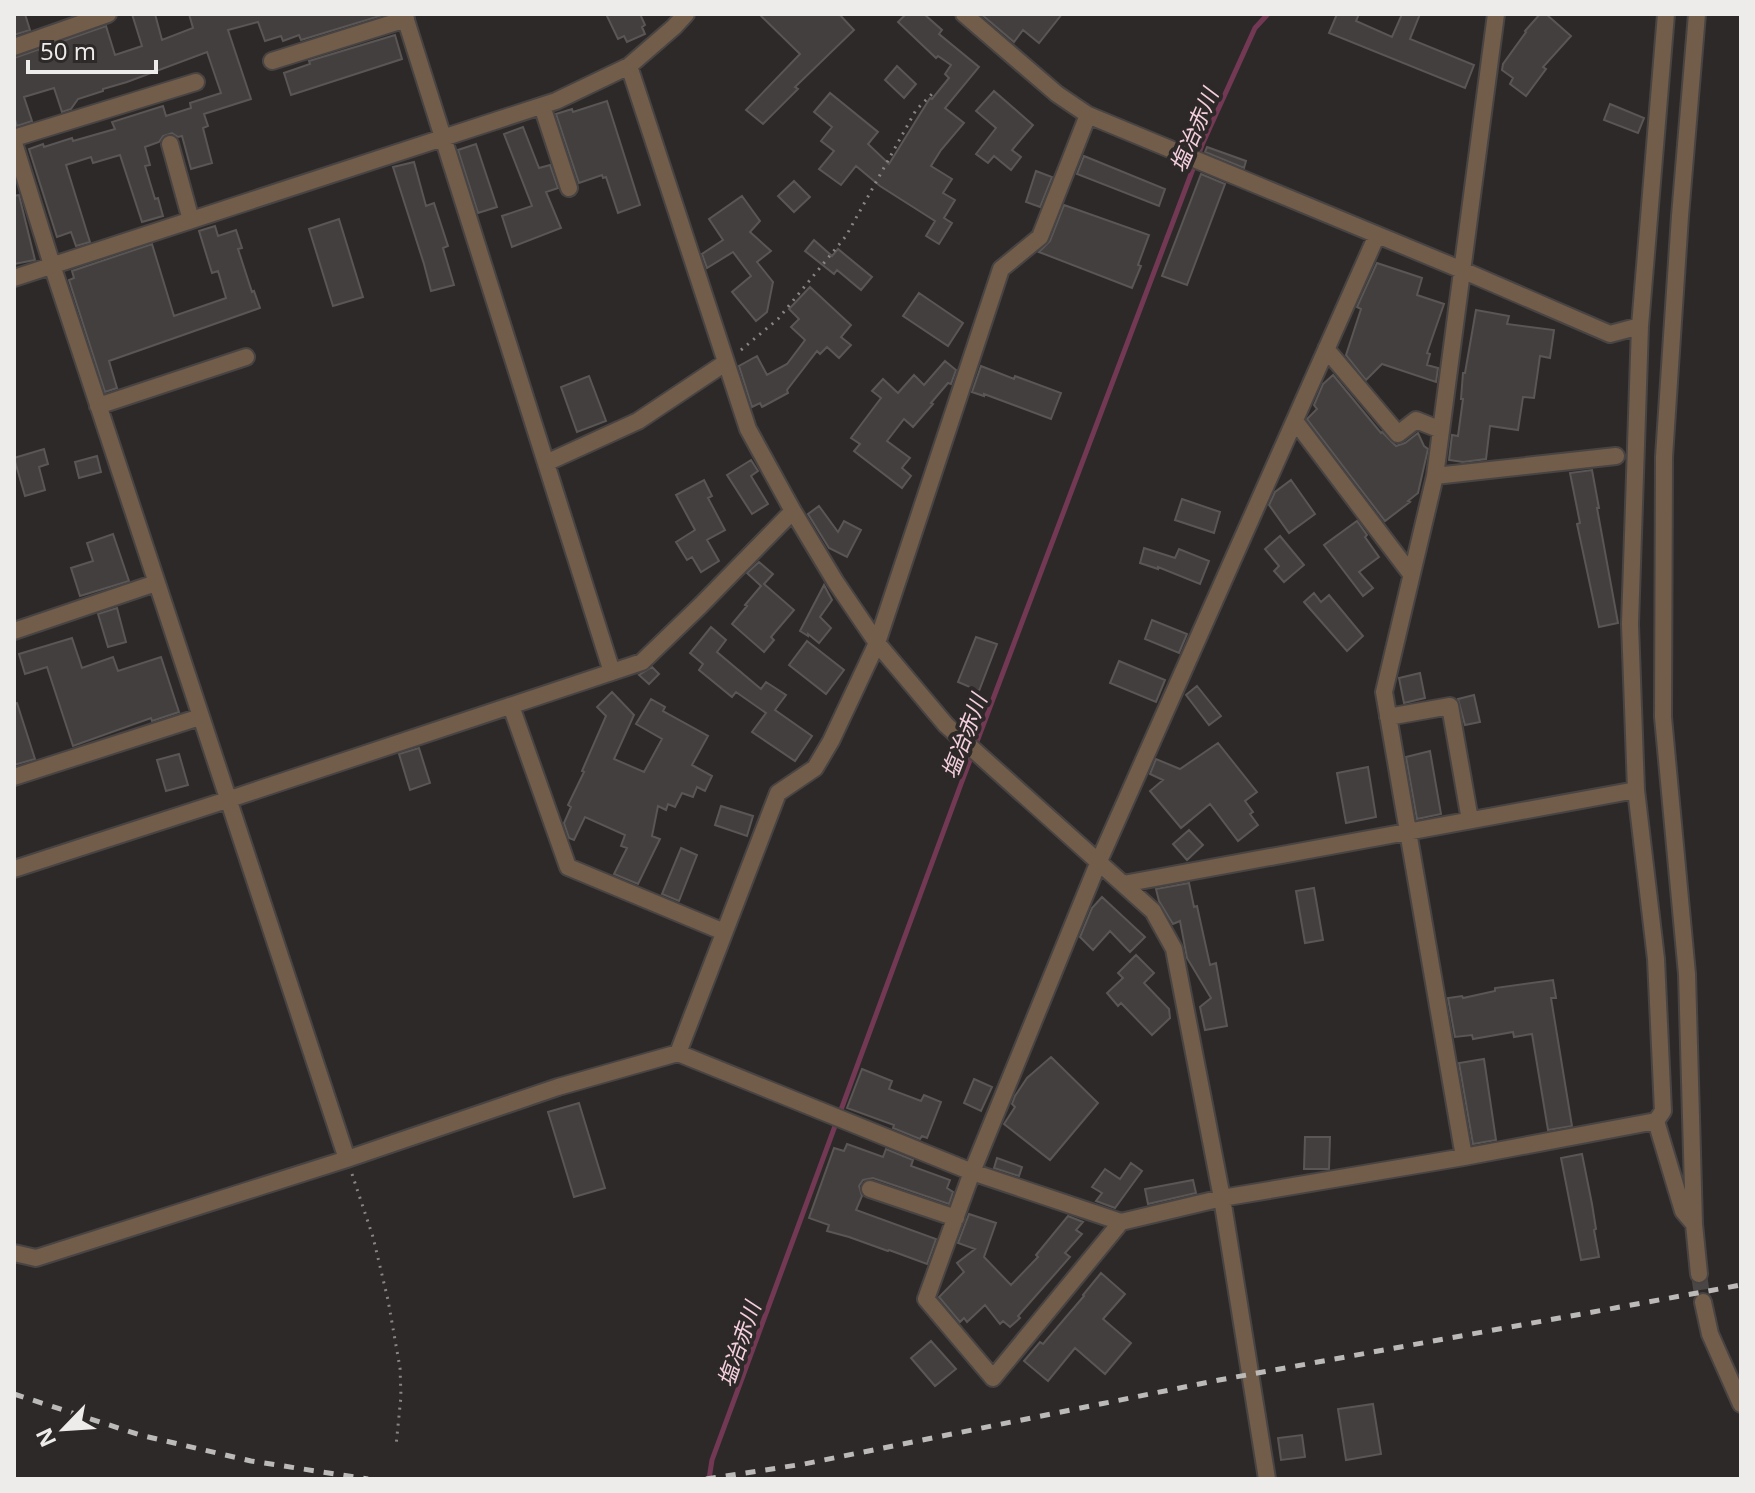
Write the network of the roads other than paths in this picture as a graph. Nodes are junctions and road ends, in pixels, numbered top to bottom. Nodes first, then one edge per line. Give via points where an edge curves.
1 (108, 14) edge
2 (686, 14) edge
3 (964, 14) edge
4 (1496, 14) edge
5 (1666, 14) edge
6 (1697, 14) edge
7 (405, 16) edge
8 (14, 47) edge
9 (272, 61) dead end
10 (629, 66) junction
11 (196, 82) dead end
12 (542, 106) junction
13 (1088, 115) junction
14 (444, 139) junction
15 (14, 140) edge
16 (170, 144) dead end
17 (569, 188) dead end
18 (191, 220) junction
19 (1377, 235) junction
20 (52, 265) junction
21 (1462, 270) junction
22 (14, 278) edge
23 (1640, 326) junction
24 (1326, 349) junction
25 (246, 357) dead end
26 (725, 363) junction
27 (98, 406) junction
28 (1295, 421) junction
29 (1441, 430) junction
30 (1616, 456) dead end
31 (546, 463) junction
32 (1435, 476) junction
33 (793, 511) junction
34 (1411, 574) junction
35 (156, 583) junction
36 (14, 631) edge
37 (877, 643) junction
38 (612, 672) junction
39 (511, 706) junction
40 (200, 717) junction
41 (1388, 717) junction
42 (14, 777) edge
43 (1636, 790) junction
44 (227, 800) junction
45 (1470, 820) junction
46 (1408, 831) junction
47 (1099, 861) junction
48 (14, 869) edge
49 (1123, 884) junction
50 (724, 932) junction
51 (678, 1053) junction
52 (1656, 1121) junction
53 (1464, 1157) junction
54 (347, 1159) junction
55 (972, 1172) junction
56 (870, 1189) dead end
57 (1222, 1198) junction
58 (956, 1218) junction
59 (1121, 1222) junction
60 (1694, 1224) junction
61 (14, 1253) edge
62 (1699, 1274) tunnel mouth
63 (1703, 1302) tunnel mouth
64 (1741, 1404) edge
65 (1267, 1479) edge

1 - 8 street
2 - 10 street
3 - 13 street
4 - 21 street
5 - 23 street
6 - 60 street via 1664,457 1663,671 1687,974
7 - 9 street
7 - 14 street
10 - 12 street
10 - 26 street
11 - 15 street
12 - 14 street
12 - 17 street
13 - 19 street
13 - 37 street via 1040,237 1001,269
14 - 18 street
14 - 31 street
15 - 20 street
16 - 18 street
18 - 20 street
19 - 21 street
19 - 24 street
20 - 22 street
20 - 27 street
21 - 23 street via 1610,334
21 - 29 street
23 - 43 street via 1630,624
24 - 28 street
24 - 29 street via 1398,434 1416,420
25 - 27 street
26 - 31 street via 638,421
26 - 33 street via 748,429
27 - 35 street
28 - 34 street
28 - 47 street
29 - 32 street
30 - 32 street
31 - 38 street
32 - 34 street
33 - 37 street
33 - 38 street via 642,662
34 - 41 street via 1384,692
35 - 36 street
35 - 40 street
37 - 47 street via 946,725
37 - 50 street via 815,768 778,793
38 - 39 street
39 - 44 street
39 - 50 street via 568,867
40 - 42 street
40 - 44 street
41 - 45 street via 1450,706
41 - 46 street
43 - 45 street
43 - 52 street via 1656,959 1663,1111
44 - 48 street
44 - 54 street
45 - 46 street
46 - 49 street
46 - 53 street
47 - 49 street
47 - 55 street
49 - 57 street via 1153,911 1174,949
50 - 51 street
51 - 54 street via 558,1087
51 - 55 street
52 - 53 street
52 - 60 street via 1683,1211
53 - 57 street
54 - 61 street via 36,1258
55 - 58 street
55 - 59 street
56 - 58 street
57 - 59 street
57 - 65 street
58 - 59 street via 926,1299 993,1378
60 - 62 street
63 - 64 street via 1710,1334

